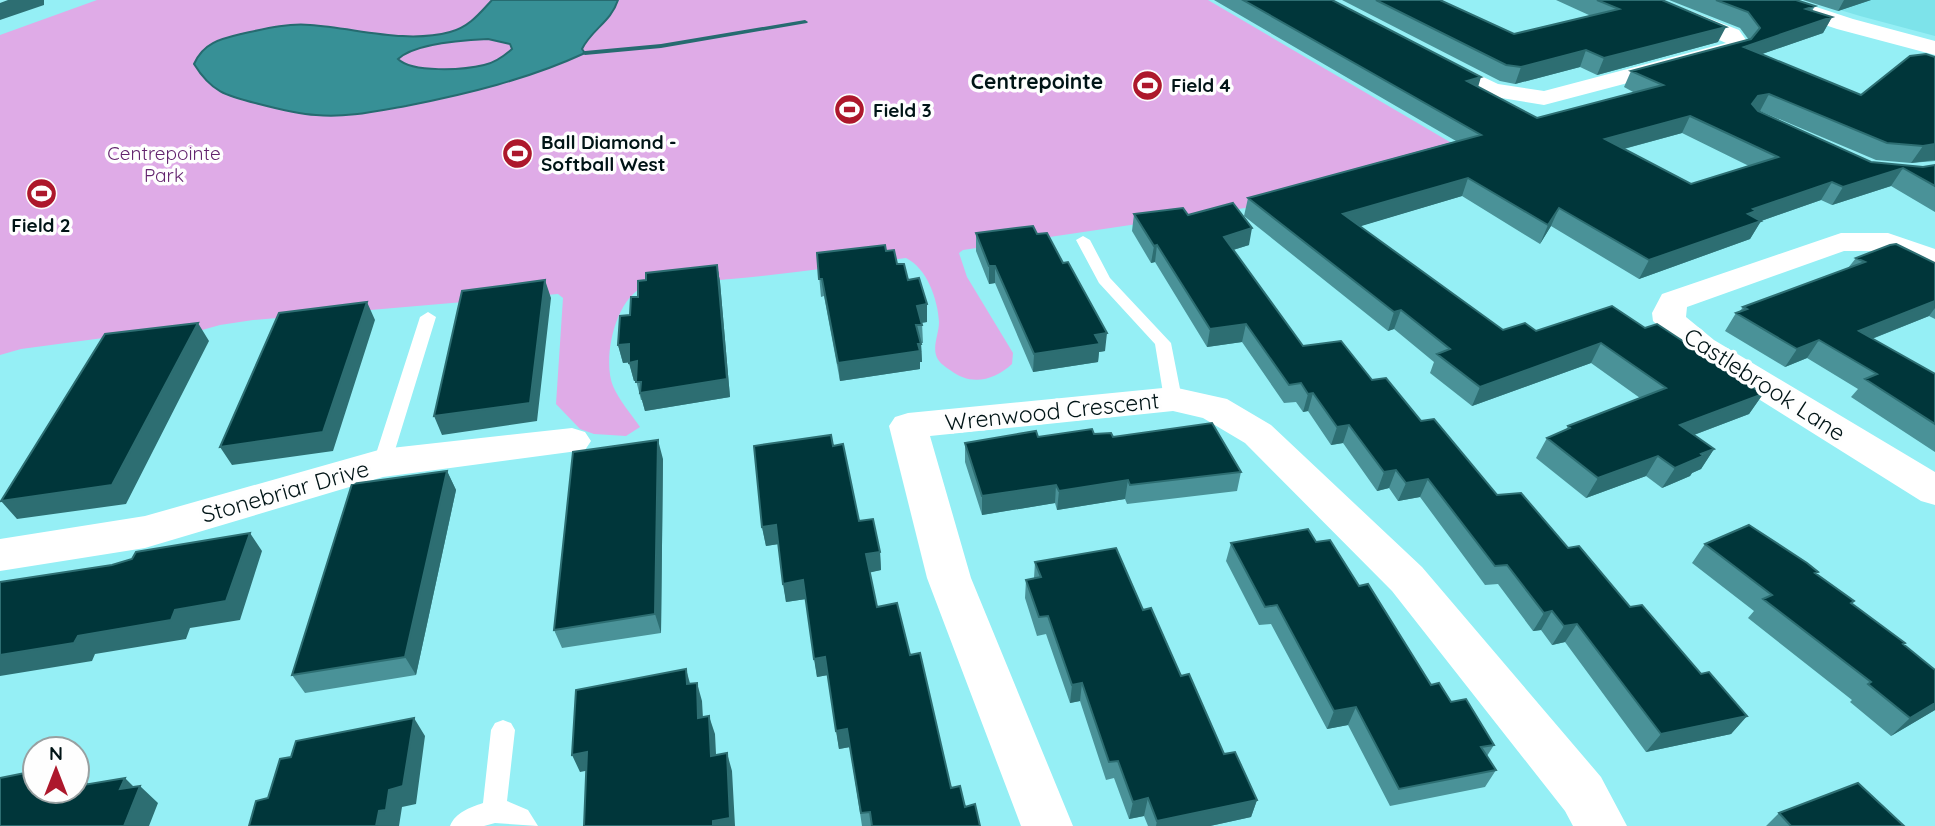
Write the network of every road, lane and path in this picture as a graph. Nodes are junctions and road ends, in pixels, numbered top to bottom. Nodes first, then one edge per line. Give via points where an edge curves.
1 (1643, 0) edge
2 (1773, 0) edge
3 (1935, 48) edge
4 (1418, 52) edge
5 (1083, 240) dead end
6 (1935, 260) edge
7 (428, 317) dead end
8 (1173, 399) junction
9 (572, 441) dead end
10 (382, 463) junction
11 (1935, 491) edge
12 (0, 555) edge
13 (503, 730) dead end
14 (494, 811) junction
15 (463, 826) edge
16 (525, 826) edge
17 (1048, 826) edge
18 (1601, 826) edge

1 - 4 street via 1731,35 1738,44 1544,98 1492,90
2 - 3 street
5 - 8 lane via 1104,279 1163,343
6 - 11 street, Castlebrook Lane via 1888,242 1840,242 1673,302 1668,313 1670,321 1702,348
7 - 10 lane
8 - 17 street, Wrenwood Crescent via 908,426 949,578
8 - 18 street, Wrenwood Crescent via 1214,408 1258,434 1407,579 1583,794
9 - 10 street, Stonebriar Drive
10 - 12 street, Stonebriar Drive via 145,532
13 - 14 lane
14 - 15 lane
14 - 16 lane via 517,816

